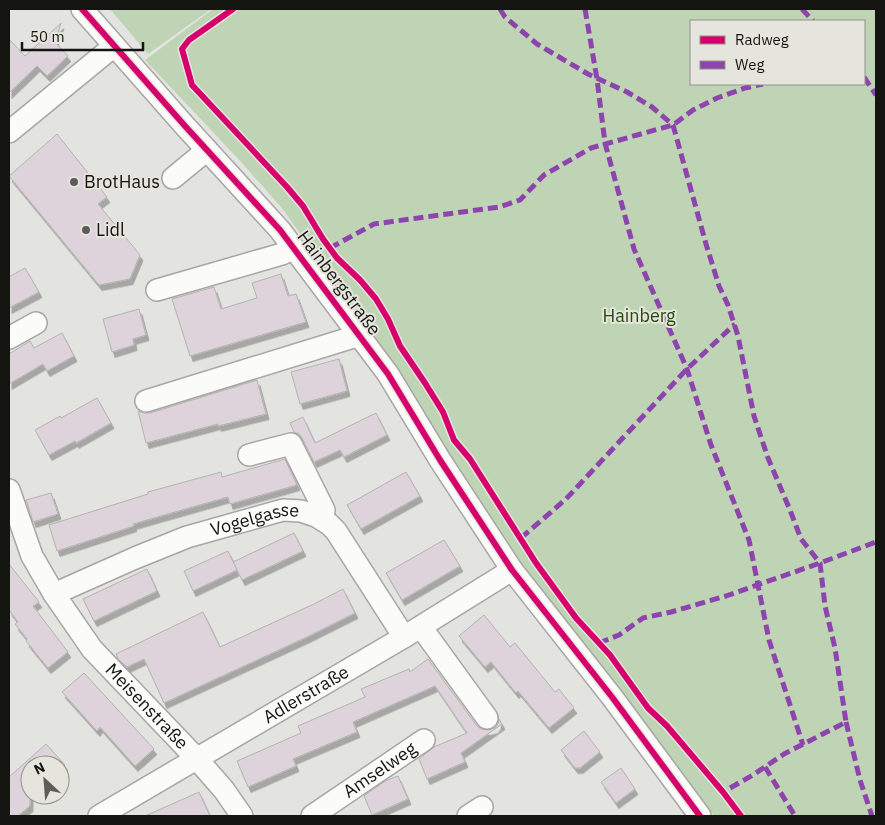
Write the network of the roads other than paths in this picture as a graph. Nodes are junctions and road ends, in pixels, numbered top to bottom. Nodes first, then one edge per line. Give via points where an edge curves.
1 (82, 9) edge
2 (114, 46) junction
3 (9, 132) edge
4 (207, 150) junction
5 (173, 178) dead end
6 (293, 248) junction
7 (157, 290) dead end
8 (36, 324) dead end
9 (360, 335) junction
10 (9, 338) edge
11 (146, 401) dead end
12 (249, 455) dead end
13 (9, 490) edge
14 (323, 520) junction
15 (512, 570) junction
16 (54, 594) junction
17 (412, 632) junction
18 (487, 718) dead end
19 (424, 740) dead end
20 (197, 759) junction
21 (99, 816) edge
22 (242, 816) edge
23 (312, 816) edge
24 (700, 816) edge

1 - 2 street, Hainbergstraße
2 - 3 street
2 - 4 street, Hainbergstraße
4 - 5 street
4 - 6 street, Hainbergstraße
6 - 7 street
6 - 9 street, Hainbergstraße
8 - 10 street
9 - 11 street
9 - 15 street, Hainbergstraße
12 - 14 street via 292,444 324,510
13 - 16 street, Meisenstraße via 32,556
14 - 16 street, Vogelgasse via 302,511 283,510 187,537
14 - 17 street, Vogelgasse via 336,531
15 - 17 street, Adlerstraße
15 - 24 street, Hainbergstraße
16 - 20 street, Meisenstraße via 92,649
17 - 18 street, Vogelgasse
17 - 20 street, Adlerstraße
19 - 23 street, Amselweg
20 - 21 street, Adlerstraße
20 - 22 street, Meisenstraße

